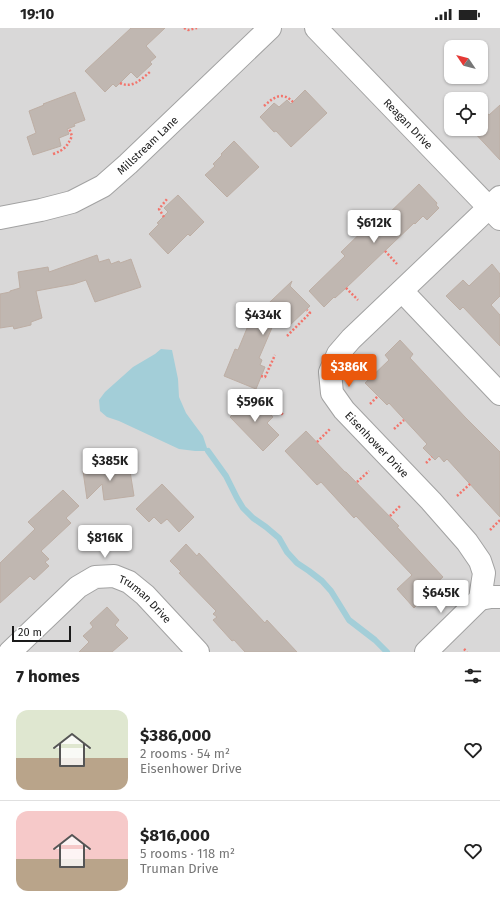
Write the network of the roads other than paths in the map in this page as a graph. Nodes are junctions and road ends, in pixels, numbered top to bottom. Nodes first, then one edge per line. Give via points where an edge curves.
1 (270, 28) edge
2 (316, 28) edge
3 (496, 208) edge
4 (0, 218) edge
5 (402, 291) junction
6 (500, 394) edge
7 (490, 598) edge
8 (10, 652) edge
9 (198, 652) edge
10 (426, 652) edge

1 - 4 street, Millstream Lane via 103,186 72,202
2 - 3 street, Reagan Drive
3 - 5 street, Eisenhower Drive
5 - 6 street
5 - 7 street, Eisenhower Drive via 338,354 330,372 332,393 344,410 467,542 480,561
7 - 10 street
8 - 9 street, Truman Drive via 78,587 95,577 114,576 130,582 145,595

